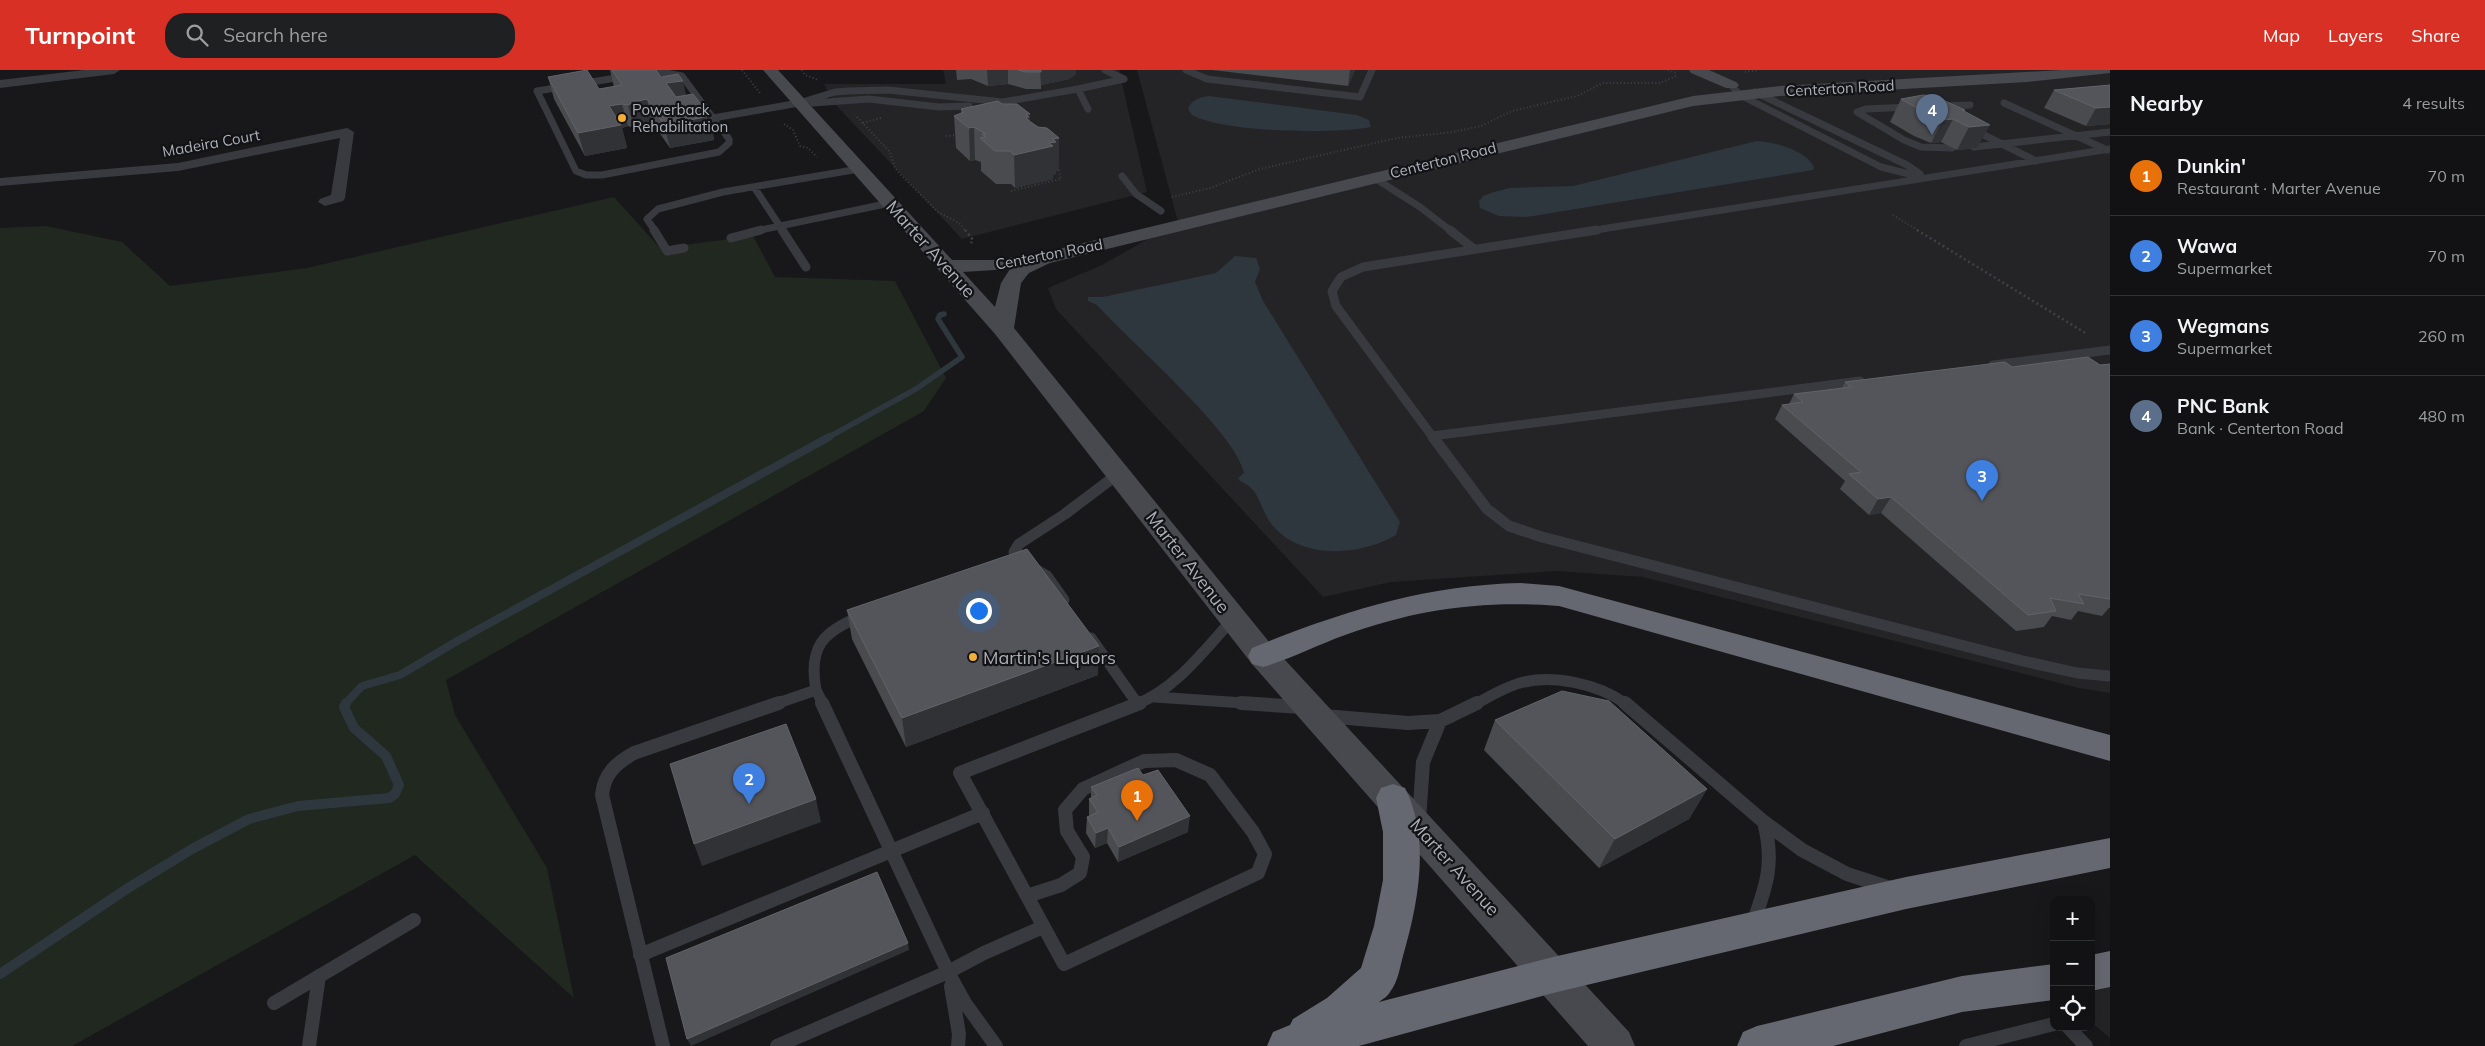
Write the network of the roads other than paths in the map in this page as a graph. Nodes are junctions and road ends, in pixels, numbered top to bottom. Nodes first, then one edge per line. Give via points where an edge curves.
1 (114, 70) edge
2 (770, 70) edge
3 (1105, 70) edge
4 (1186, 70) edge
5 (1372, 70) edge
6 (2018, 70) edge
7 (2105, 70) edge
8 (1688, 72) edge
9 (0, 84) edge
10 (1078, 90) junction
11 (1735, 90) junction
12 (1757, 93) junction
13 (1003, 102) junction
14 (799, 103) junction
15 (2004, 103) dead end
16 (1970, 105) dead end
17 (1914, 107) edge
18 (1088, 109) dead end
19 (1944, 115) edge
20 (713, 118) junction
21 (1960, 124) edge
22 (2110, 132) edge
23 (2077, 136) junction
24 (2002, 144) junction
25 (1974, 147) edge
26 (1952, 148) dead end
27 (1424, 150) dead end
28 (2108, 150) edge
29 (2036, 161) junction
30 (1372, 167) junction
31 (860, 169) junction
32 (1319, 174) dead end
33 (1122, 176) dead end
34 (1928, 179) junction
35 (0, 182) edge
36 (754, 187) junction
37 (1226, 196) dead end
38 (325, 202) dead end
39 (890, 203) junction
40 (1169, 205) joint
41 (1133, 218) dead end
42 (779, 225) junction
43 (731, 238) dead end
44 (1021, 244) dead end
45 (684, 248) dead end
46 (1474, 249) junction
47 (1046, 258) junction
48 (948, 266) junction
49 (806, 267) dead end
50 (1003, 328) junction
51 (2110, 350) edge
52 (1984, 366) edge
53 (1867, 380) edge
54 (1432, 436) junction
55 (1118, 474) junction
56 (1019, 566) junction
57 (1005, 568) edge
58 (1070, 608) edge
59 (878, 611) edge
60 (1233, 619) junction
61 (1087, 632) edge
62 (1263, 656) junction
63 (2110, 676) edge
64 (816, 690) junction
65 (1155, 697) junction
66 (1137, 703) junction
67 (1314, 712) junction
68 (1440, 721) junction
69 (2110, 748) edge
70 (1393, 798) junction
71 (983, 813) junction
72 (1764, 822) junction
73 (1419, 827) junction
74 (892, 851) junction
75 (2110, 853) edge
76 (1906, 893) junction
77 (1026, 896) junction
78 (414, 920) dead end
79 (1042, 927) junction
80 (1751, 928) junction
81 (640, 955) junction
82 (2110, 969) edge
83 (948, 972) junction
84 (2095, 972) edge
85 (1552, 975) junction
86 (319, 976) junction
87 (2050, 988) edge
88 (274, 1003) dead end
89 (2050, 1025) edge
90 (2072, 1031) edge
91 (1826, 1038) edge
92 (309, 1046) edge
93 (663, 1046) edge
94 (777, 1046) edge
95 (958, 1046) edge
96 (996, 1046) edge
97 (1286, 1046) edge
98 (1615, 1046) edge
99 (1757, 1046) edge
100 (1966, 1046) edge
101 (2086, 1046) edge

1 - 9 street
2 - 14 main road, Marter Avenue
3 - 10 lane via 1124,79
4 - 5 lane via 1207,78 1360,97
6 - 11 main road, Centerton Road
7 - 12 main road, Centerton Road via 2027,78
8 - 11 main road
10 - 13 lane
10 - 18 lane
11 - 12 main road, Centerton Road
11 - 27 main road, Centerton Road via 1662,95
11 - 30 main road, Centerton Road
11 - 34 lane via 1881,167
12 - 34 lane via 1907,165
13 - 14 lane via 876,90 834,92
13 - 14 lane via 922,110 900,109 869,99
14 - 20 lane
14 - 31 main road, Marter Avenue
15 - 23 lane
16 - 19 lane via 1936,109
17 - 26 lane via 1857,112 1921,147
20 - 20 lane via 729,139 726,148 719,152 602,175 586,175 576,171 537,91 652,72 670,73 682,76
21 - 24 lane
22 - 23 lane
23 - 24 lane
23 - 28 lane
24 - 25 lane
24 - 29 lane
28 - 29 lane
29 - 34 lane
30 - 46 lane
30 - 47 main road, Centerton Road
31 - 36 lane
31 - 39 main road, Marter Avenue
32 - 37 main road
33 - 40 lane via 1136,194
34 - 46 lane
35 - 38 street, Madeira Court via 178,167 347,132 338,198
36 - 42 lane
36 - 45 lane via 658,209 647,219 667,251
39 - 42 lane
39 - 48 main road, Marter Avenue
40 - 41 main road
42 - 43 lane
42 - 49 lane
44 - 48 main road, Centerton Road
46 - 54 lane via 1363,267 1341,277 1333,287 1336,306
47 - 48 main road, Centerton Road via 994,266
47 - 50 main road via 1020,270 1013,280
48 - 50 main road, Marter Avenue
50 - 55 main road, Marter Avenue
51 - 52 lane
53 - 54 lane
54 - 63 lane via 1487,509 1509,526 1542,538 2038,664
55 - 56 lane via 1019,544 1014,552
55 - 60 main road, Marter Avenue
56 - 57 lane
56 - 58 lane via 1033,568 1047,576
59 - 64 lane via 852,620 831,632 818,645 812,657
60 - 62 main road, Marter Avenue
60 - 65 lane via 1182,675
61 - 66 lane
62 - 67 main road, Marter Avenue
62 - 69 highway via 1325,629 1441,598 1503,591 1530,592 1576,601
64 - 74 lane
64 - 81 lane via 634,753 617,762 608,773 602,783 602,794
65 - 66 lane
65 - 67 lane
66 - 71 lane via 960,773
67 - 68 lane via 1408,723
67 - 70 main road, Marter Avenue
68 - 72 lane via 1518,683 1540,679 1574,683 1613,694
68 - 73 lane via 1424,762
70 - 73 main road, Marter Avenue
70 - 97 highway via 1400,832 1400,880 1393,926 1377,979 1341,1011
71 - 74 lane
71 - 77 lane
72 - 76 lane via 1802,850 1847,874
72 - 80 lane via 1770,843 1771,873
73 - 85 main road, Marter Avenue
74 - 81 lane
74 - 83 lane
75 - 76 highway
76 - 80 highway
77 - 79 lane
77 - 79 lane via 1060,885 1080,873 1083,857 1067,831 1065,810 1083,789 1144,761 1176,760 1210,775 1253,832 1264,854 1258,873 1064,964
78 - 86 lane
79 - 83 lane
80 - 85 highway
81 - 93 lane
82 - 84 highway
83 - 94 lane
83 - 95 lane via 959,1034
83 - 96 lane via 965,1003
85 - 97 highway
85 - 98 main road, Marter Avenue
86 - 88 lane
86 - 92 lane
87 - 91 highway via 1962,994
89 - 100 lane
90 - 101 lane
91 - 99 highway

